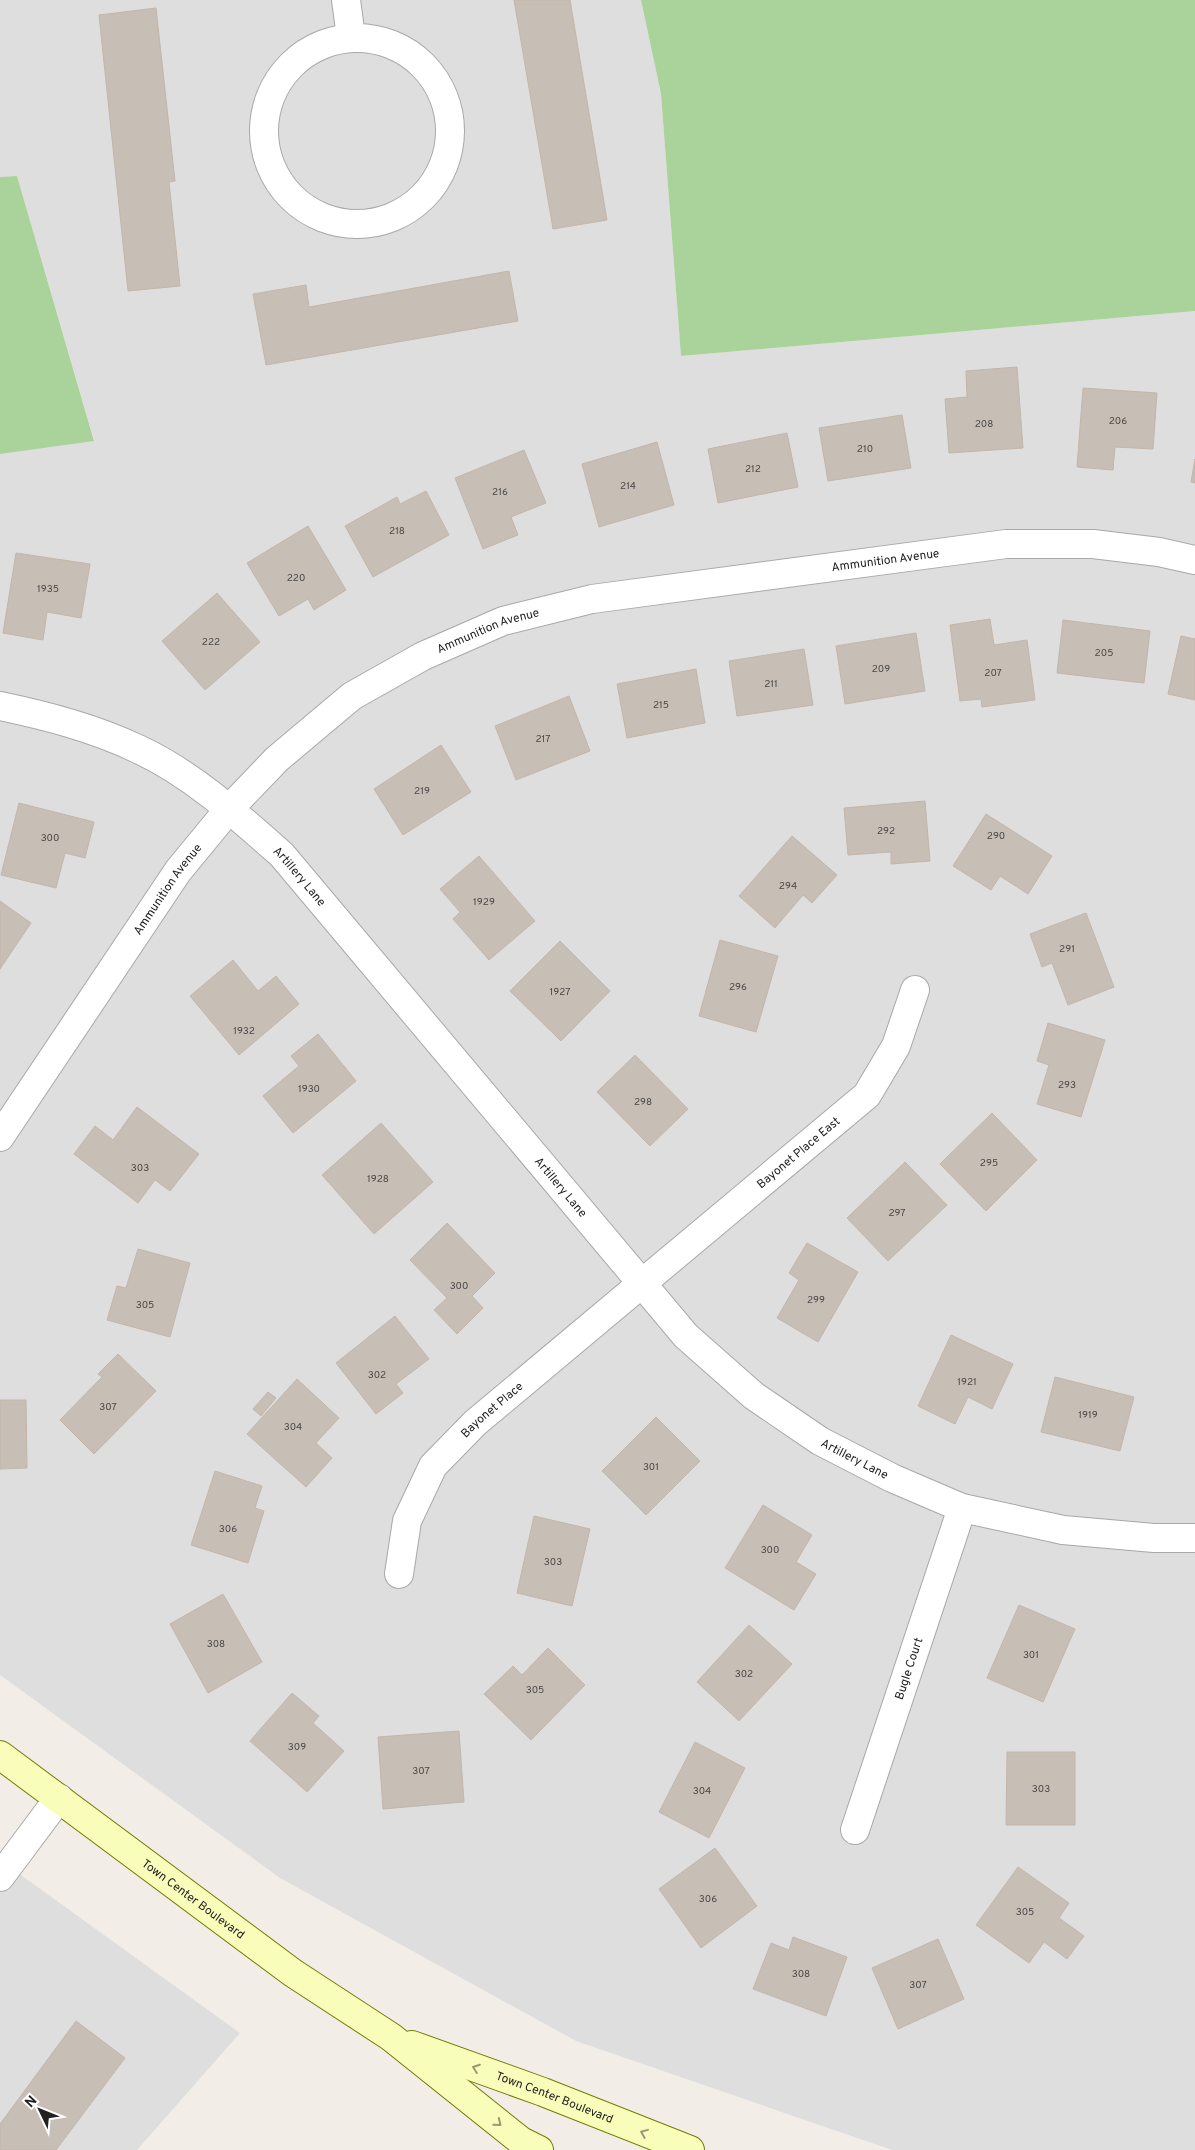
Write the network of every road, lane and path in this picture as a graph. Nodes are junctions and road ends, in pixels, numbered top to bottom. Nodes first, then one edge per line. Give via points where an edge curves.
1 (346, 0) edge
2 (351, 37) junction
3 (1195, 560) edge
4 (0, 706) edge
5 (229, 809) junction
6 (916, 990) dead end
7 (0, 1137) edge
8 (642, 1284) junction
9 (962, 1508) junction
10 (1195, 1538) edge
11 (399, 1574) dead end
12 (0, 1755) edge
13 (58, 1798) junction
14 (855, 1830) dead end
15 (0, 1877) edge
16 (391, 2037) junction
17 (539, 2150) edge
18 (690, 2150) edge

1 - 2 street
2 - 2 street via 396,44 424,63 437,81 450,111 451,136 436,181 414,206 396,216 364,225 334,222 290,198 267,159 263,127 270,94 288,67 308,50
3 - 5 street, Ammunition Avenue via 1093,544 1006,544 592,599 503,621 422,656 352,696 277,759
4 - 5 street, Artillery Lane via 64,720 138,749 179,772
5 - 7 street, Ammunition Avenue via 178,871
5 - 8 street, Artillery Lane via 282,855
6 - 8 street, Bayonet Place East via 896,1046 868,1096
8 - 9 street, Artillery Lane via 686,1336 762,1401 820,1441 892,1478
8 - 11 street, Bayonet Place via 476,1423 433,1466 407,1521
9 - 10 street, Artillery Lane via 1063,1530
9 - 14 street, Bugle Court
12 - 13 street, Town Center Boulevard
13 - 15 street
13 - 16 street, Town Center Boulevard via 286,1967
16 -> 17 street, Town Center Boulevard via 521,2141
18 -> 16 street, Town Center Boulevard

